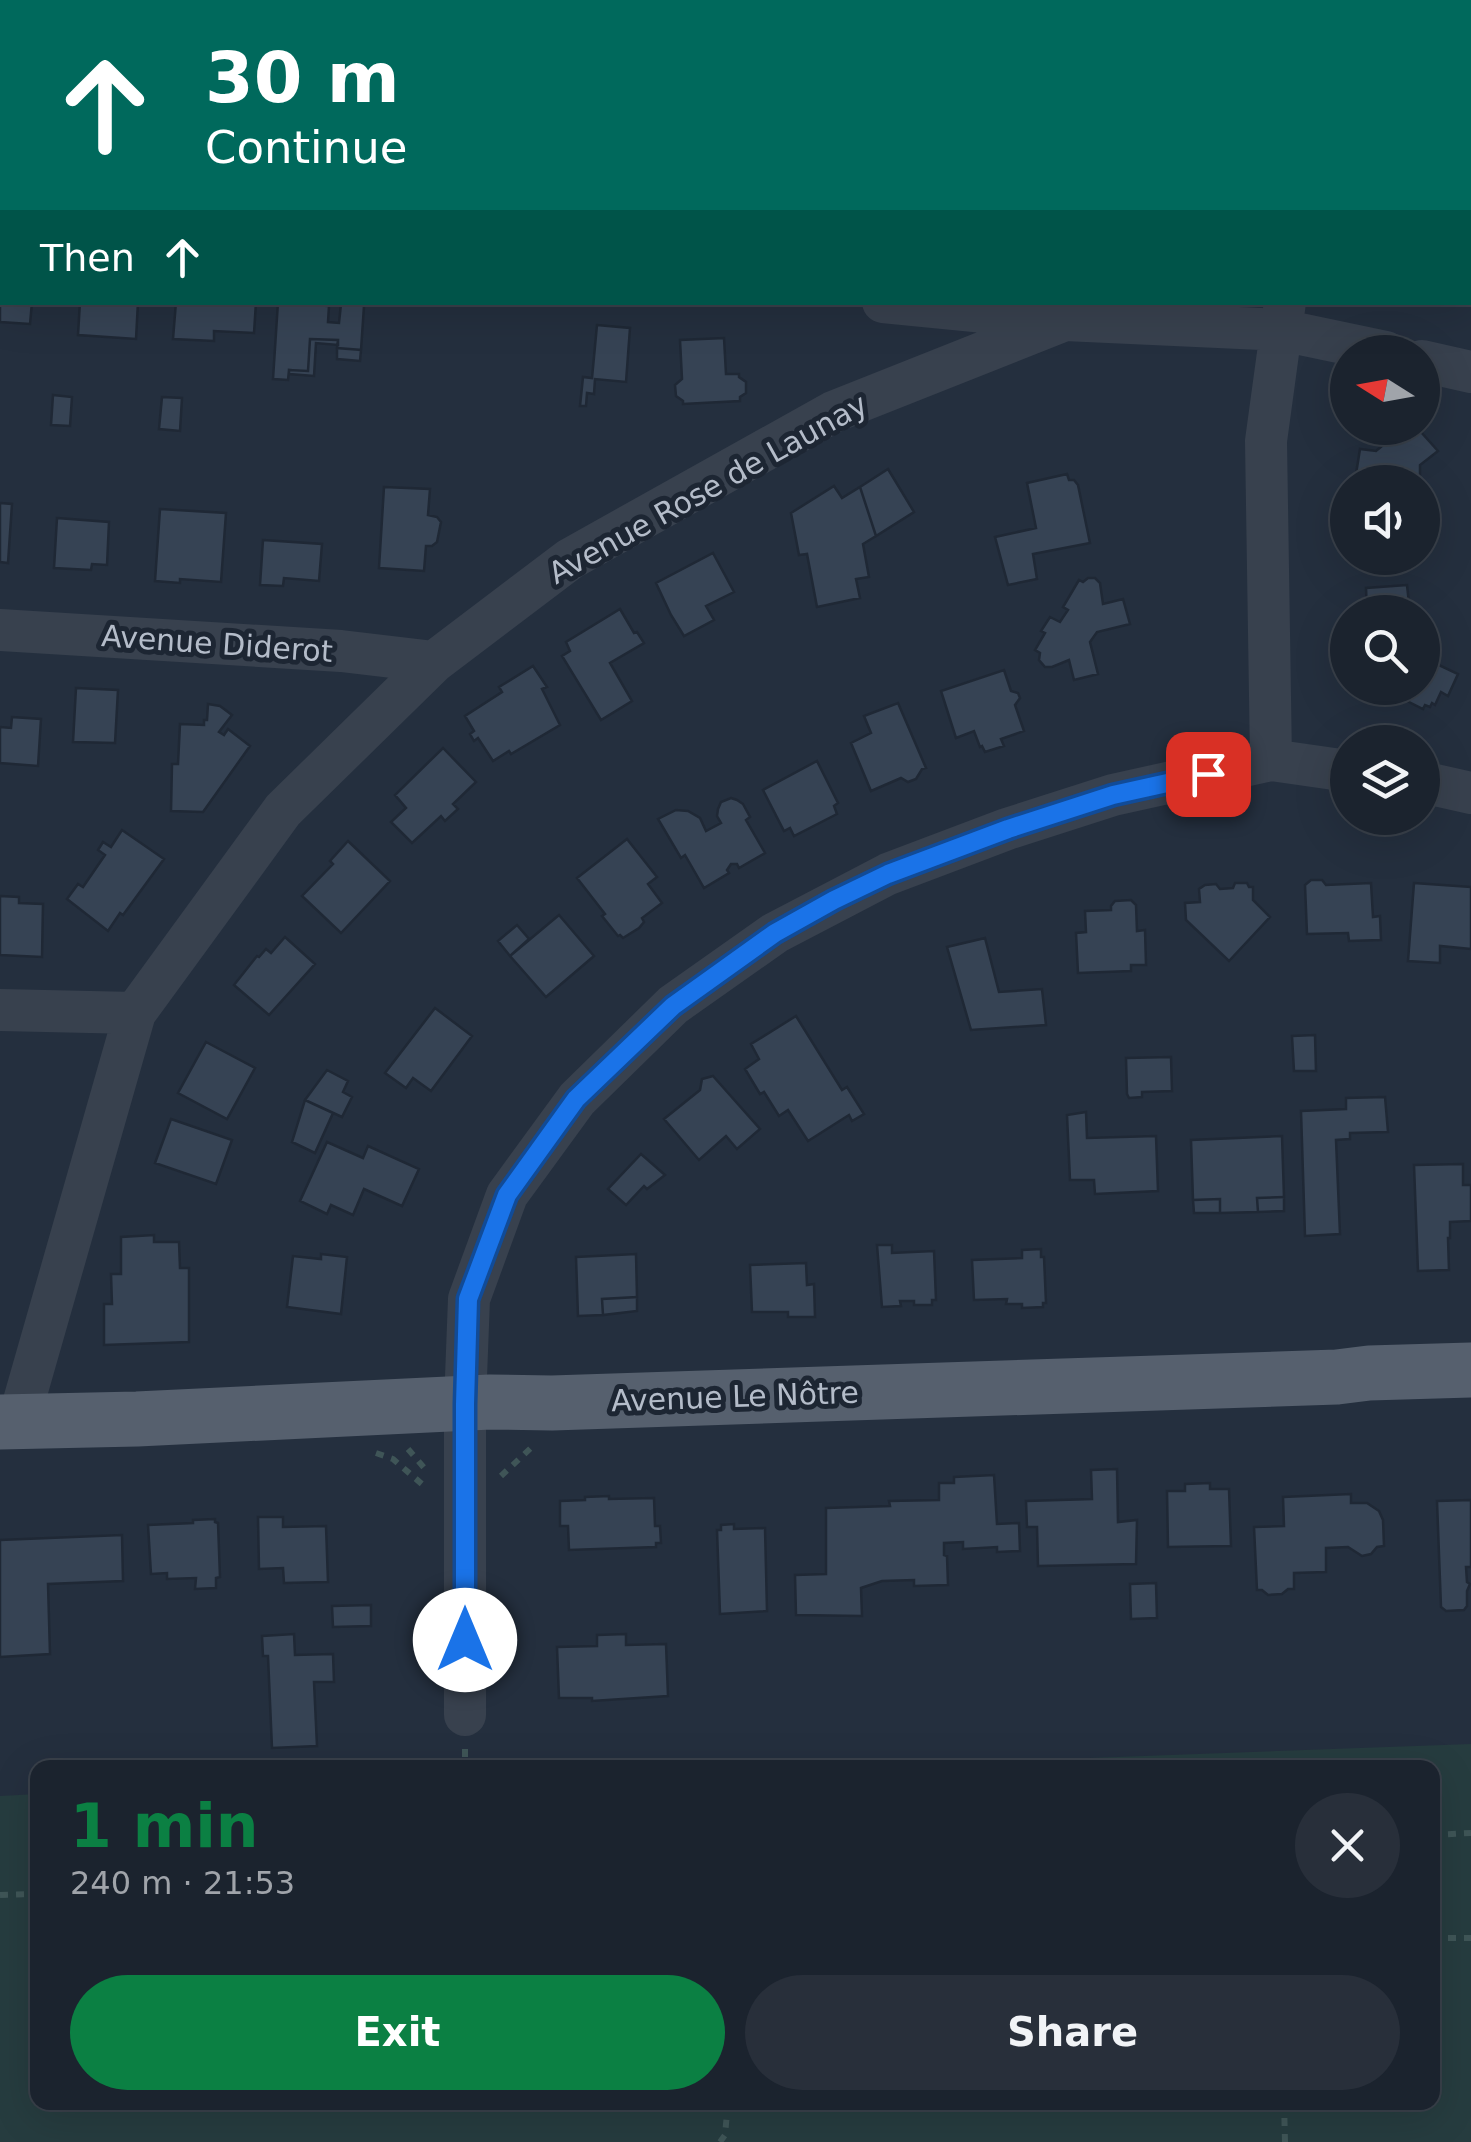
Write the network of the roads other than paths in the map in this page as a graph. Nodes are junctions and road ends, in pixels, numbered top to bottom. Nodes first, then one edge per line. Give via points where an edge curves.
1 (913, 305) edge
2 (1283, 316) edge
3 (1065, 320) junction
4 (1337, 335) edge
5 (1440, 365) edge
6 (1471, 372) edge
7 (0, 630) edge
8 (434, 662) junction
9 (1272, 760) junction
10 (1330, 768) edge
11 (1440, 786) edge
12 (1471, 794) edge
13 (0, 1010) edge
14 (135, 1013) junction
15 (1471, 1370) edge
16 (9, 1422) edge
17 (465, 1429) junction
18 (464, 1715) dead end

1 - 3 street
2 - 3 street, Avenue Rose de Launay
2 - 4 street, Avenue Rose de Launay
2 - 9 street via 1266,441
3 - 8 street, Avenue Rose de Launay via 833,412 570,559
5 - 6 street
7 - 8 street, Avenue Diderot
8 - 14 street, Avenue Rose de Launay via 283,810
9 - 10 street
9 - 17 street via 1113,795 888,874 775,933 673,1006 576,1099 507,1195 468,1299
11 - 12 street
13 - 14 street
14 - 16 street, Avenue Rose de Launay
15 - 17 main road, Avenue Le Nôtre via 572,1403
16 - 17 main road, Avenue Le Nôtre via 157,1418
17 - 18 street

